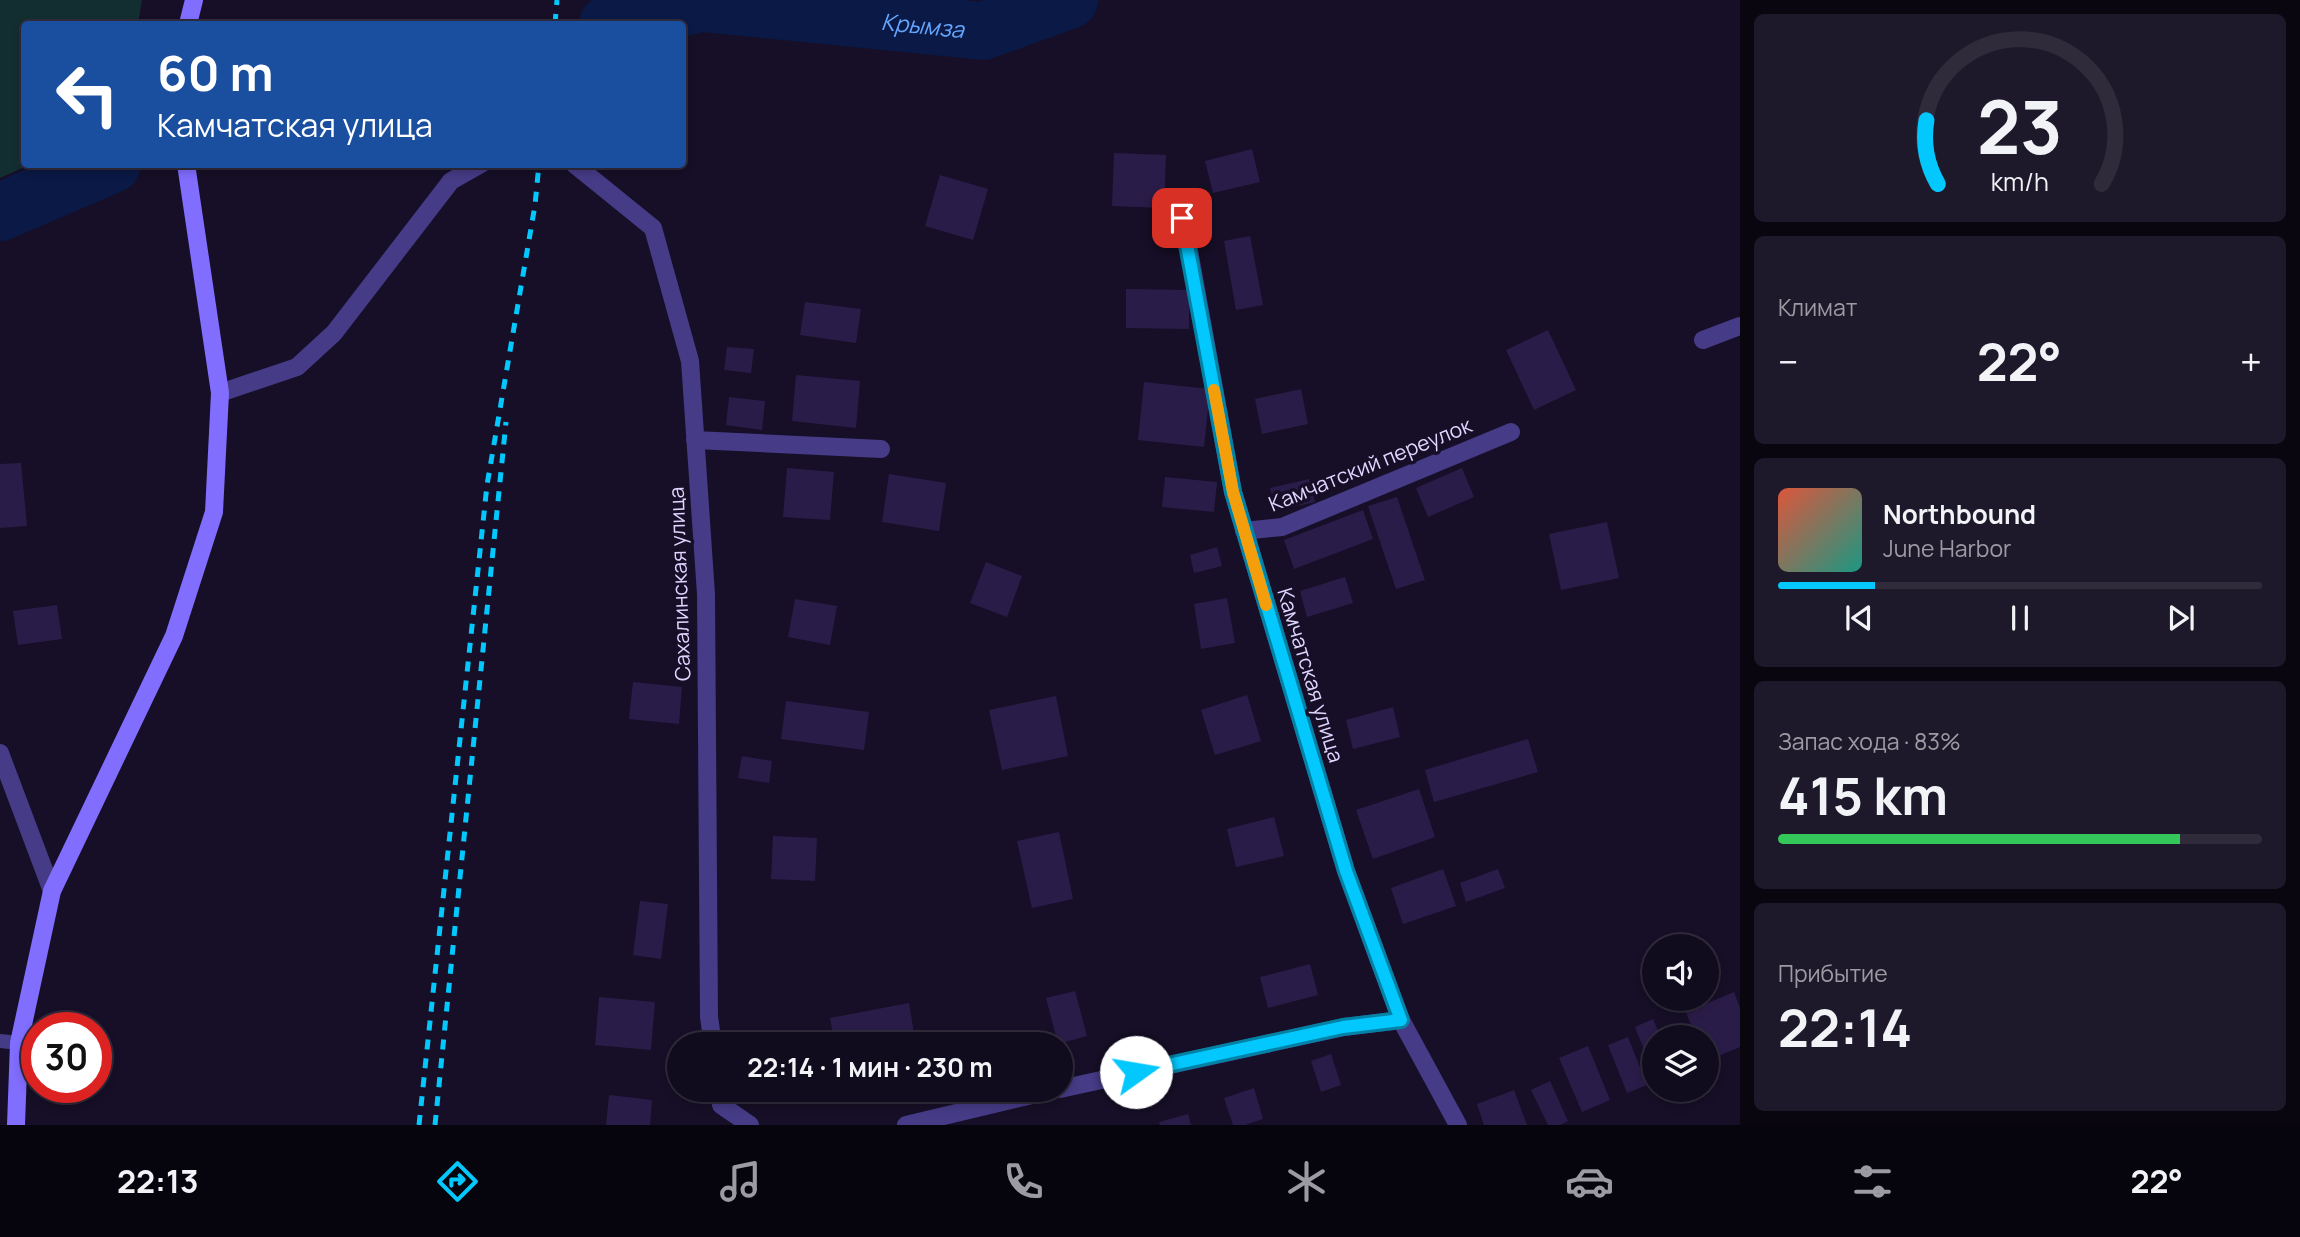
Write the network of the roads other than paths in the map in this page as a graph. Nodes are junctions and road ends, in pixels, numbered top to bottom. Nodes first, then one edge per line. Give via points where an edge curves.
1 (194, 0) edge
2 (189, 21) edge
3 (474, 168) edge
4 (579, 168) edge
5 (187, 173) edge
6 (1182, 218) dead end
7 (1740, 326) edge
8 (1703, 340) dead end
9 (220, 393) junction
10 (1511, 432) dead end
11 (695, 440) junction
12 (881, 449) dead end
13 (1244, 531) junction
14 (0, 753) edge
15 (51, 891) junction
16 (1401, 1020) junction
17 (711, 1032) edge
18 (0, 1041) edge
19 (19, 1043) junction
20 (1073, 1085) edge
21 (721, 1102) edge
22 (1003, 1102) edge
23 (16, 1125) edge
24 (750, 1125) edge
25 (906, 1125) edge
26 (1458, 1125) edge

1 - 2 street
3 - 9 street via 451,181 334,333 297,367
4 - 11 street, Сахалинская улица via 653,228 690,361
5 - 9 street
6 - 13 street, Камчатская улица
7 - 8 street
9 - 15 street via 214,512 174,636
10 - 13 street, Камчатский переулок via 1282,527
11 - 12 street
11 - 17 street, Сахалинская улица via 706,594
13 - 16 street, Камчатская улица via 1346,871
14 - 15 street
15 - 19 street
16 - 20 street via 1343,1027
16 - 26 street, Камчатская улица
18 - 19 lane
19 - 23 street
21 - 24 street
22 - 25 street

